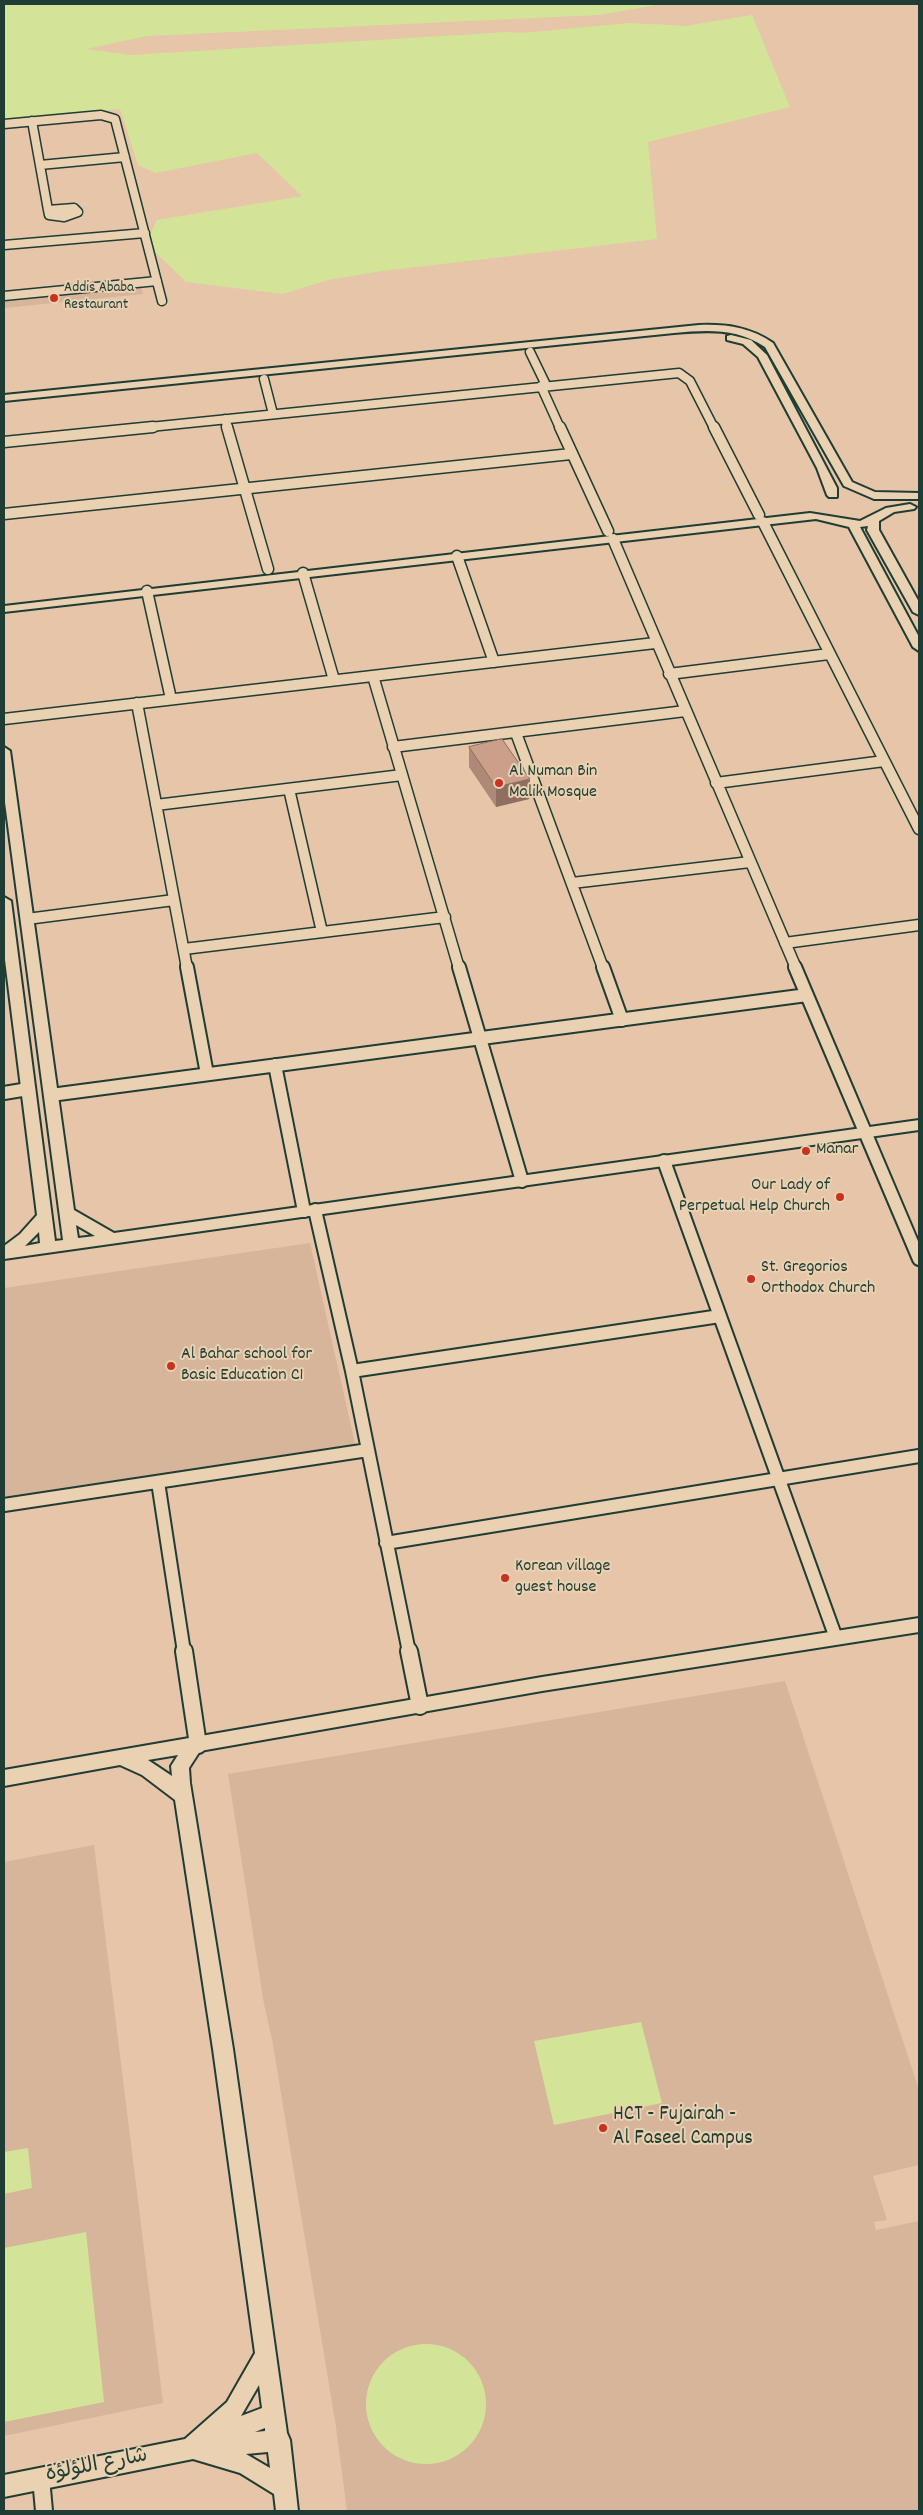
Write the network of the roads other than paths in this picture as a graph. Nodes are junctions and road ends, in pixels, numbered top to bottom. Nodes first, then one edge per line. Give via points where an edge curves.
1 (32, 121) junction
2 (4, 124) edge
3 (125, 157) junction
4 (40, 165) junction
5 (48, 210) dead end
6 (145, 233) junction
7 (4, 245) edge
8 (157, 281) junction
9 (4, 296) edge
10 (162, 301) dead end
11 (530, 352) junction
12 (264, 379) junction
13 (544, 386) junction
14 (4, 398) edge
15 (27, 399) junction
16 (4, 404) edge
17 (274, 414) junction
18 (225, 419) junction
19 (4, 442) edge
20 (571, 454) junction
21 (246, 489) junction
22 (870, 495) junction
23 (919, 496) edge
24 (827, 501) junction
25 (919, 506) edge
26 (4, 514) edge
27 (832, 517) junction
28 (879, 517) junction
29 (761, 518) junction
30 (853, 524) junction
31 (610, 535) junction
32 (457, 556) junction
33 (268, 569) junction
34 (303, 573) junction
35 (147, 591) junction
36 (4, 599) edge
37 (4, 609) edge
38 (919, 612) edge
39 (656, 643) junction
40 (919, 648) edge
41 (829, 654) junction
42 (494, 662) junction
43 (669, 674) junction
44 (373, 676) junction
45 (334, 680) junction
46 (171, 699) junction
47 (137, 703) junction
48 (685, 711) junction
49 (4, 719) edge
50 (516, 733) junction
51 (393, 747) junction
52 (4, 751) edge
53 (884, 761) junction
54 (402, 775) junction
55 (716, 782) junction
56 (289, 788) junction
57 (156, 804) junction
58 (919, 829) edge
59 (750, 862) junction
60 (572, 883) junction
61 (174, 900) junction
62 (4, 909) edge
63 (445, 917) junction
64 (27, 919) junction
65 (919, 925) edge
66 (322, 932) junction
67 (784, 943) junction
68 (184, 949) junction
69 (807, 995) junction
70 (622, 1020) junction
71 (481, 1038) junction
72 (275, 1065) junction
73 (208, 1074) junction
74 (28, 1089) junction
75 (4, 1093) edge
76 (51, 1095) junction
77 (919, 1125) edge
78 (866, 1132) junction
79 (664, 1160) junction
80 (522, 1181) junction
81 (309, 1211) junction
82 (67, 1213) junction
83 (44, 1216) junction
84 (111, 1238) junction
85 (71, 1244) junction
86 (48, 1247) junction
87 (4, 1254) edge
88 (919, 1259) edge
89 (720, 1316) junction
90 (352, 1371) junction
91 (368, 1450) junction
92 (919, 1456) edge
93 (778, 1479) junction
94 (158, 1482) junction
95 (4, 1505) edge
96 (386, 1542) junction
97 (919, 1625) edge
98 (836, 1638) junction
99 (420, 1706) junction
100 (196, 1746) junction
101 (120, 1758) junction
102 (4, 1778) edge
103 (183, 1796) junction
104 (266, 2352) junction
105 (275, 2413) junction
106 (278, 2440) junction
107 (190, 2448) junction
108 (41, 2478) junction
109 (4, 2486) edge
110 (284, 2488) junction
111 (44, 2511) edge
112 (287, 2511) edge

1 - 2 street
1 - 3 street via 101,115 112,117 116,120
1 - 4 street
3 - 4 street
3 - 6 street
4 - 5 street
6 - 7 street
6 - 8 street
8 - 9 street
8 - 10 street
11 - 12 street
11 - 13 street
11 - 24 street via 705,334 747,342 762,355 822,468 832,488
12 - 15 street
12 - 17 street
13 - 17 street
13 - 20 street
13 - 29 street via 666,373 686,376
14 - 15 street
15 - 16 street
15 - 22 street via 720,327 749,332 769,345 846,482
17 - 18 street
18 - 19 street
18 - 21 street
20 - 21 street
20 - 31 street
21 - 26 street
21 - 33 street
22 - 23 street via 887,499
22 - 24 street via 851,491
22 - 28 street via 882,504
24 - 27 street
24 - 29 street
25 - 28 street via 892,509
27 - 29 street
27 - 30 street
28 - 30 street
28 - 38 street via 873,530
29 - 31 street
29 - 41 street
30 - 40 street
31 - 32 street
31 - 33 street
31 - 39 street
32 - 34 street
32 - 42 street
33 - 36 street
34 - 35 street
34 - 45 street
35 - 37 street
35 - 46 street
39 - 42 street
39 - 43 street
41 - 43 street
41 - 53 street
42 - 44 street
43 - 48 street
44 - 45 street
44 - 51 street
45 - 46 street
46 - 47 street
47 - 49 street
47 - 57 street
48 - 50 street
48 - 55 street
50 - 51 street
50 - 60 street
51 - 54 street
52 - 64 street
53 - 55 street
53 - 58 street
54 - 56 street
54 - 63 street
55 - 59 street
56 - 57 street
56 - 66 street
57 - 61 street
59 - 60 street
59 - 67 street
60 - 70 street
61 - 64 street
61 - 68 street
62 - 74 street
63 - 66 street
63 - 71 street
64 - 76 street
65 - 67 street
66 - 68 street
67 - 69 street
68 - 73 street
69 - 70 street
69 - 78 street
70 - 71 street
71 - 72 street
71 - 80 street
72 - 73 street
72 - 81 street
73 - 76 street
74 - 75 street
74 - 83 street
76 - 82 street
77 - 78 street
78 - 79 street
78 - 88 street
79 - 80 street
79 - 89 street
80 - 81 street
81 - 84 street
81 - 90 street
82 - 84 street
82 - 85 street
83 - 86 street
83 - 87 street via 25,1238
84 - 85 street
85 - 86 street
86 - 87 street
89 - 90 street
89 - 93 street
90 - 91 street
91 - 94 street
91 - 96 street
92 - 93 street
93 - 96 street
93 - 98 street
94 - 95 street
94 - 100 street
96 - 99 street
97 - 98 street
98 - 99 street
99 - 100 street
100 - 101 street
100 - 103 street via 180,1766
101 - 102 street
101 - 103 street via 140,1764
103 - 104 street
104 - 105 street
104 - 107 street via 234,2409
105 - 106 street
105 - 107 street, شارع اللؤلؤة
106 - 107 street, شارع اللؤلؤة
106 - 110 street
107 - 108 street, شارع اللؤلؤة
107 - 110 street via 244,2464
108 - 109 street, شارع اللؤلؤة
108 - 111 street
110 - 112 street

